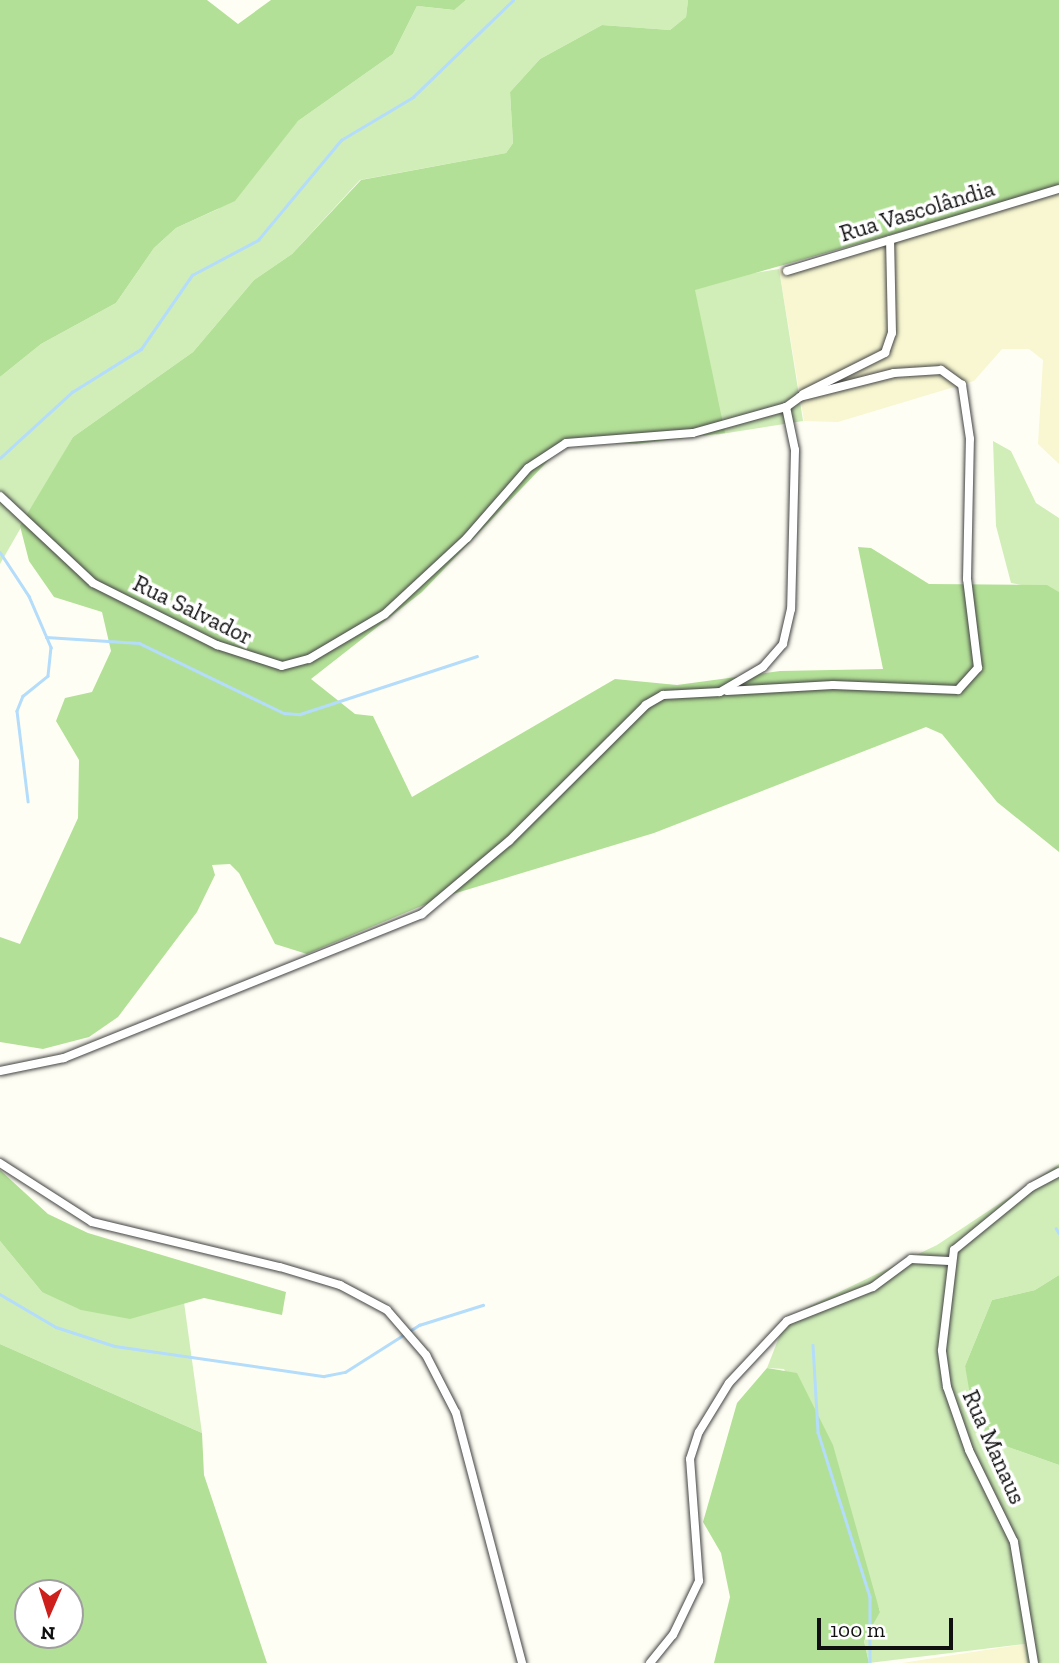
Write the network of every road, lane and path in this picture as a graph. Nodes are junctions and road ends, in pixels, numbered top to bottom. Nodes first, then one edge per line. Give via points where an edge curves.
1 (1059, 189) edge
2 (890, 240) junction
3 (787, 271) dead end
4 (800, 397) junction
5 (786, 407) junction
6 (0, 496) edge
7 (720, 692) junction
8 (0, 1071) edge
9 (0, 1163) edge
10 (1059, 1172) edge
11 (949, 1261) junction
12 (522, 1663) edge
13 (650, 1663) edge
14 (1034, 1663) edge

1 - 2 street, Rua Vascolândia
2 - 3 street, Rua Vascolândia
2 - 4 street via 892,333 885,353
4 - 5 street, Rua Salvador
4 - 7 street via 894,373 941,370 962,385 970,439 967,579 978,668 958,690 833,685
5 - 6 street, Rua Salvador via 693,433 566,443 508,488 467,538 385,614 310,659 282,666 217,645 93,583
5 - 7 street via 795,461 791,609 783,644 763,667
7 - 8 street via 663,695 646,705 509,841 422,914 64,1058
9 - 12 street via 92,1222 340,1285 396,1318 426,1355 456,1413
10 - 11 street via 963,1240
11 - 13 street via 911,1259 873,1287 787,1321 729,1384 699,1432 690,1459 699,1581 673,1635
11 - 14 street, Rua Manaus via 942,1350 947,1387 1014,1542

